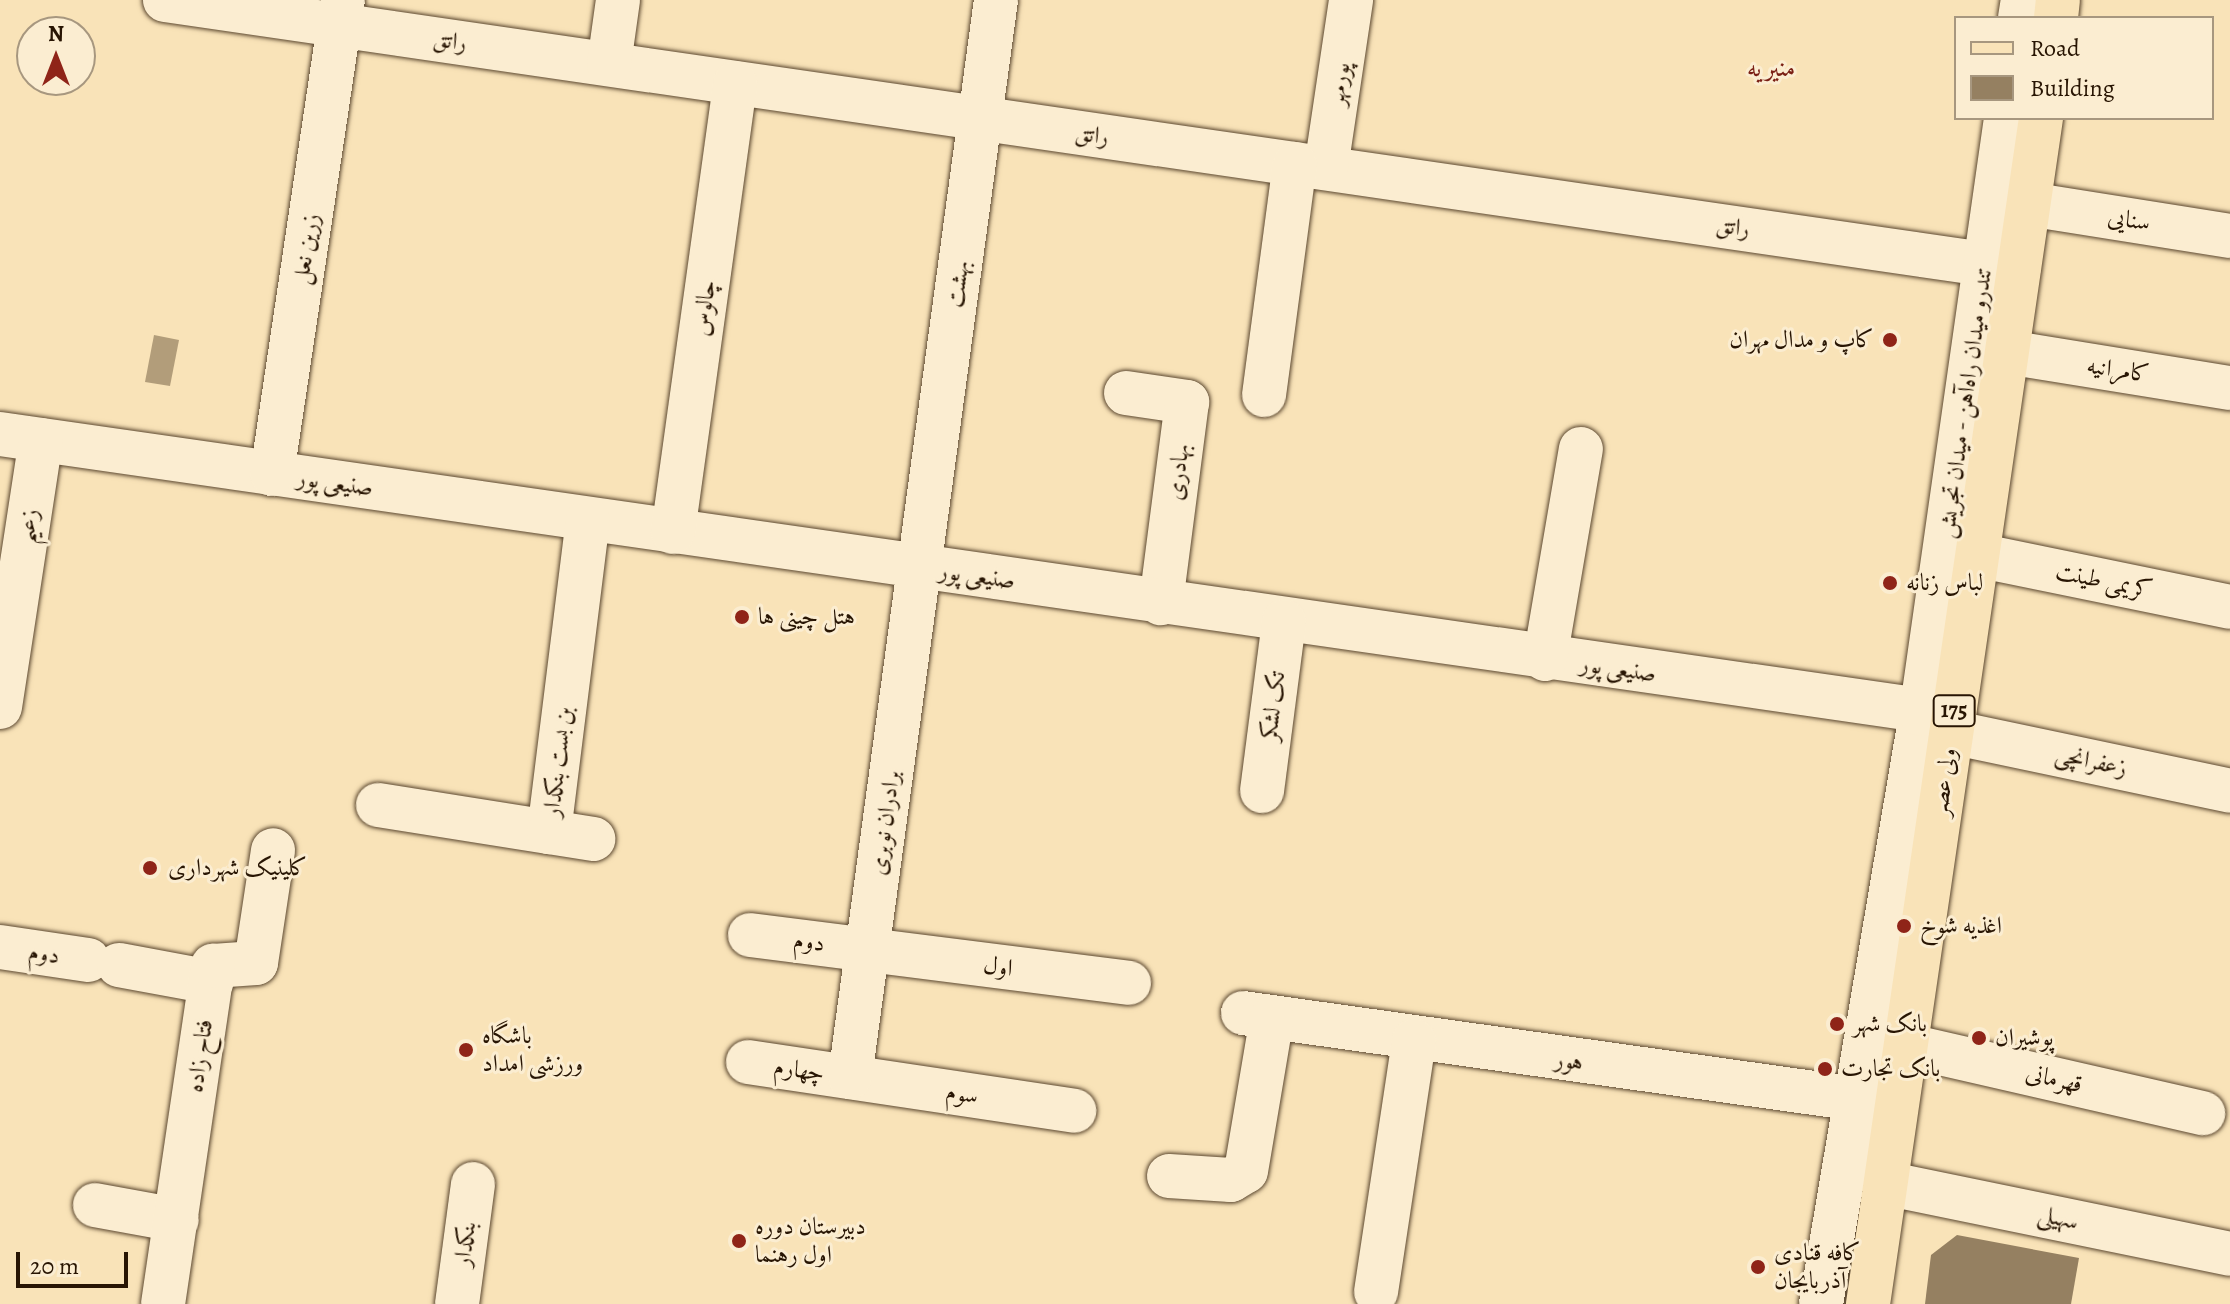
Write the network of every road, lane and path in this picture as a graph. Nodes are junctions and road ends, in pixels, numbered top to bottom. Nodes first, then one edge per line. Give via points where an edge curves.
1 (165, 0) edge
2 (618, 0) edge
3 (996, 0) edge
4 (1351, 0) edge
5 (341, 13) edge
6 (609, 64) junction
7 (735, 83) junction
8 (980, 118) junction
9 (2006, 120) edge
10 (2041, 120) edge
11 (1311, 166) junction
12 (2028, 204) junction
13 (2230, 236) edge
14 (2002, 266) junction
15 (2007, 352) junction
16 (2230, 388) edge
17 (1126, 393) dead end
18 (1264, 395) dead end
19 (20, 437) edge
20 (1581, 449) dead end
21 (272, 474) junction
22 (588, 520) junction
23 (673, 532) junction
24 (1977, 555) junction
25 (919, 568) junction
26 (1161, 603) junction
27 (2230, 607) edge
28 (1284, 621) junction
29 (1545, 659) junction
30 (0, 707) edge
31 (1942, 720) junction
32 (1262, 791) dead end
33 (2230, 791) edge
34 (378, 805) dead end
35 (549, 832) junction
36 (593, 839) dead end
37 (273, 850) dead end
38 (750, 935) dead end
39 (0, 947) edge
40 (868, 950) junction
41 (211, 982) junction
42 (1129, 983) dead end
43 (1414, 1041) junction
44 (1905, 1045) junction
45 (748, 1062) dead end
46 (850, 1077) junction
47 (1851, 1098) junction
48 (1896, 1105) junction
49 (1074, 1111) dead end
50 (2203, 1113) dead end
51 (1169, 1176) dead end
52 (1885, 1183) junction
53 (473, 1184) dead end
54 (95, 1205) dead end
55 (177, 1220) junction
56 (2230, 1254) edge
57 (1376, 1292) dead end
58 (163, 1304) edge
59 (457, 1304) edge
60 (1821, 1304) edge
61 (1868, 1304) edge

1 - 5 street, راتق
2 - 6 street
3 - 8 street, بهشت
4 - 11 street, پورمهر
5 - 6 street, راتق
5 - 21 street, زرین نعل
6 - 7 street, راتق
7 - 8 street, راتق
7 - 23 street, چالوس
8 - 11 street, راتق
8 - 25 street, بهشت
9 - 14 street, تندرو میدان راه‌آهن - میدان تجریش
10 - 12 main road, ولی عصر / 175
11 - 14 street, راتق
11 - 18 street, پورمهر
12 - 13 street, سنایی
12 - 14 main road, ولی عصر / 175
14 - 15 main road, ولی عصر / 175
14 - 31 street, تندرو میدان راه‌آهن - میدان تجریش
15 - 16 street, کامرانیه
15 - 24 main road, ولی عصر / 175
17 - 26 street, بهادری via 1187,402
19 - 21 street, صنیعی پور
19 - 30 street, زعیم
20 - 29 street
21 - 22 street, صنیعی پور
22 - 23 street, صنیعی پور
22 - 35 street, بن بست بنکدار
23 - 25 street, صنیعی پور
24 - 27 street, کریمی طینت
24 - 31 main road, ولی عصر / 175
25 - 26 street, صنیعی پور
25 - 40 street, برادران نوبری
26 - 28 street, صنیعی پور
28 - 29 street, صنیعی پور
28 - 32 street, تک لشکر
29 - 31 street, صنیعی پور
31 - 33 street, زعفرانچی
31 - 44 main road, ولی عصر / 175
31 - 47 street, تندرو میدان راه‌آهن - میدان تجریش
34 - 35 street, بن بست بنکدار
35 - 36 street
37 - 41 street via 256,963 215,963
38 - 40 street, دوم
39 - 41 street, دوم
40 - 42 street, اول
40 - 46 street, برادران نوبری
41 - 55 street, فتاح زاده
43 - 47 street, هور
43 - 51 street, هور via 1258,1016 1246,1171 1231,1180
43 - 57 street
44 - 48 main road, ولی عصر / 175
44 - 50 street, قهرمانی
45 - 46 street, چهارم
46 - 49 street, سوم
47 - 48 street, هور
47 - 60 street, تندرو میدان راه‌آهن - میدان تجریش
48 - 52 main road, ولی عصر / 175
52 - 56 street, سهیلی
52 - 61 main road, ولی عصر / 175
53 - 59 street, بنکدار
54 - 55 street
55 - 58 street, فتاح زاده

